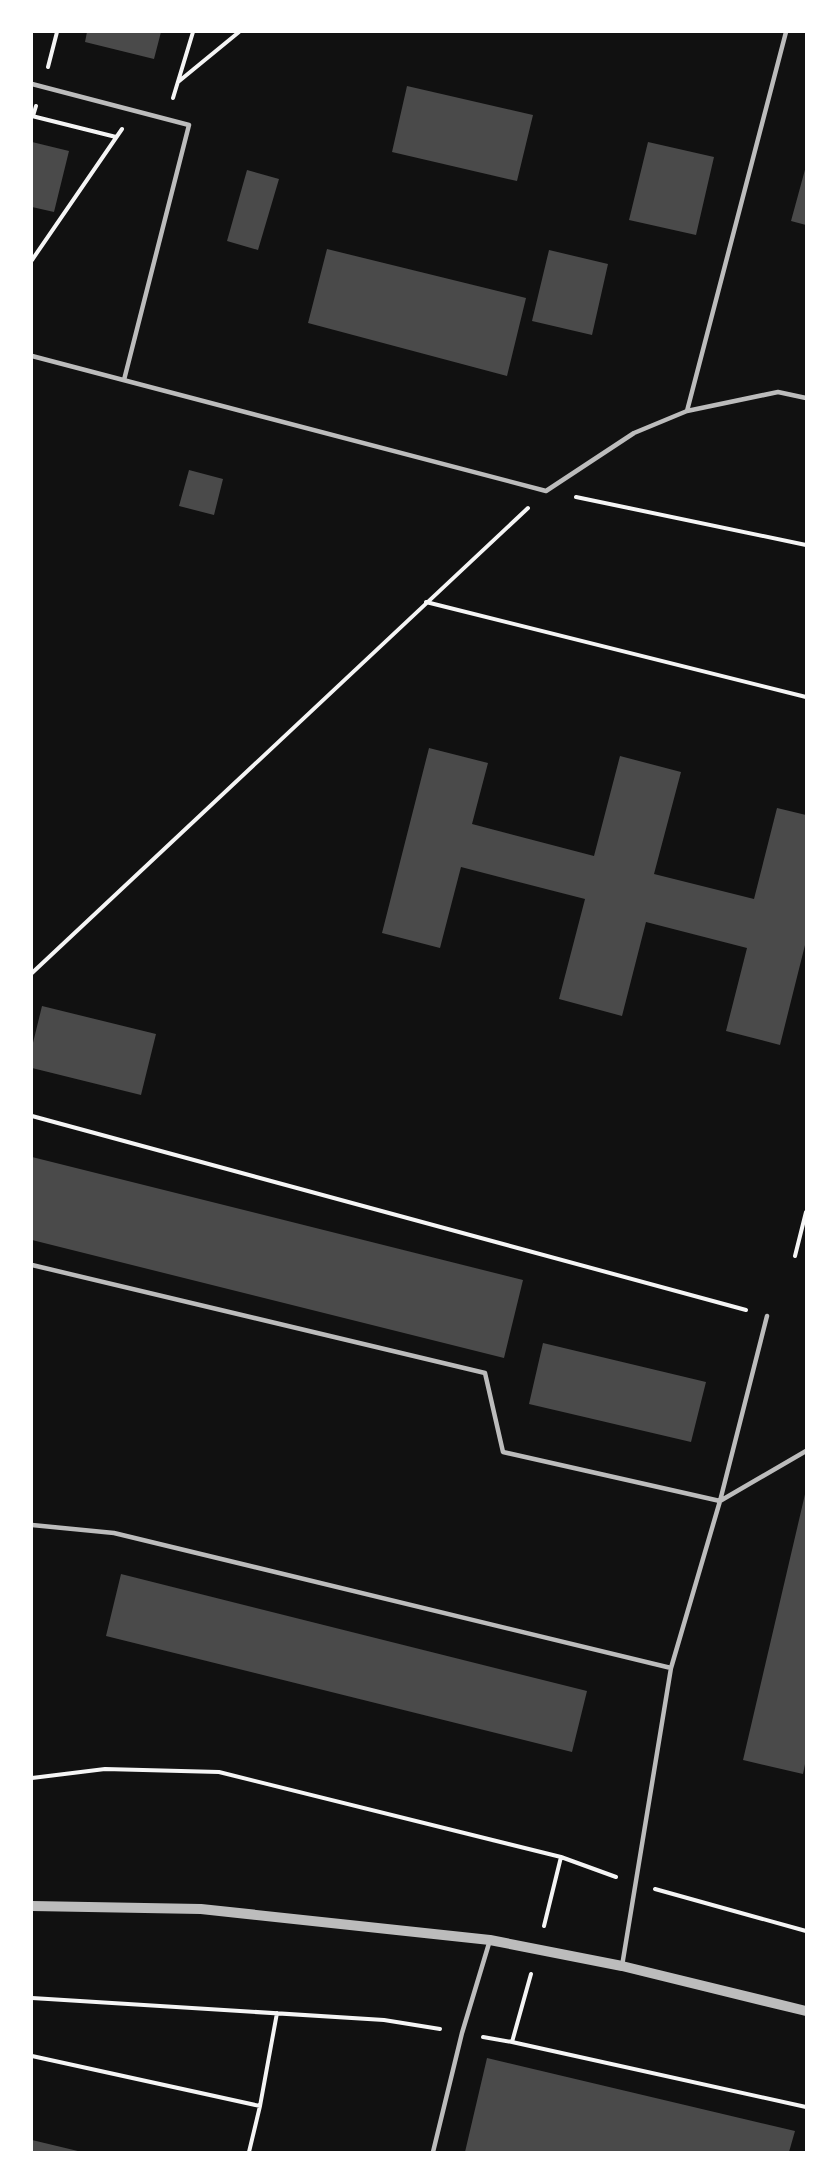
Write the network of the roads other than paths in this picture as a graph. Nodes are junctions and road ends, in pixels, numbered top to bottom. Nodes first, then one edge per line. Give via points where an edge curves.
1 (786, 32) edge
2 (32, 84) edge
3 (32, 356) edge
4 (124, 380) junction
5 (807, 398) edge
6 (687, 411) junction
7 (32, 1265) edge
8 (767, 1316) road end
9 (807, 1451) edge
10 (720, 1501) junction
11 (32, 1525) edge
12 (670, 1668) junction
13 (32, 1906) edge
14 (490, 1940) junction
15 (622, 1966) junction
16 (807, 2011) edge
17 (433, 2152) edge

1 - 6 lane
2 - 4 lane via 189,125
3 - 4 lane
4 - 6 lane via 546,491 634,433
5 - 6 lane via 778,392
7 - 10 lane via 485,1373 503,1452
8 - 10 lane
9 - 10 lane
10 - 12 lane
11 - 12 lane via 114,1533
12 - 15 lane
13 - 14 street via 201,1909
14 - 15 street
14 - 17 lane
15 - 16 street

